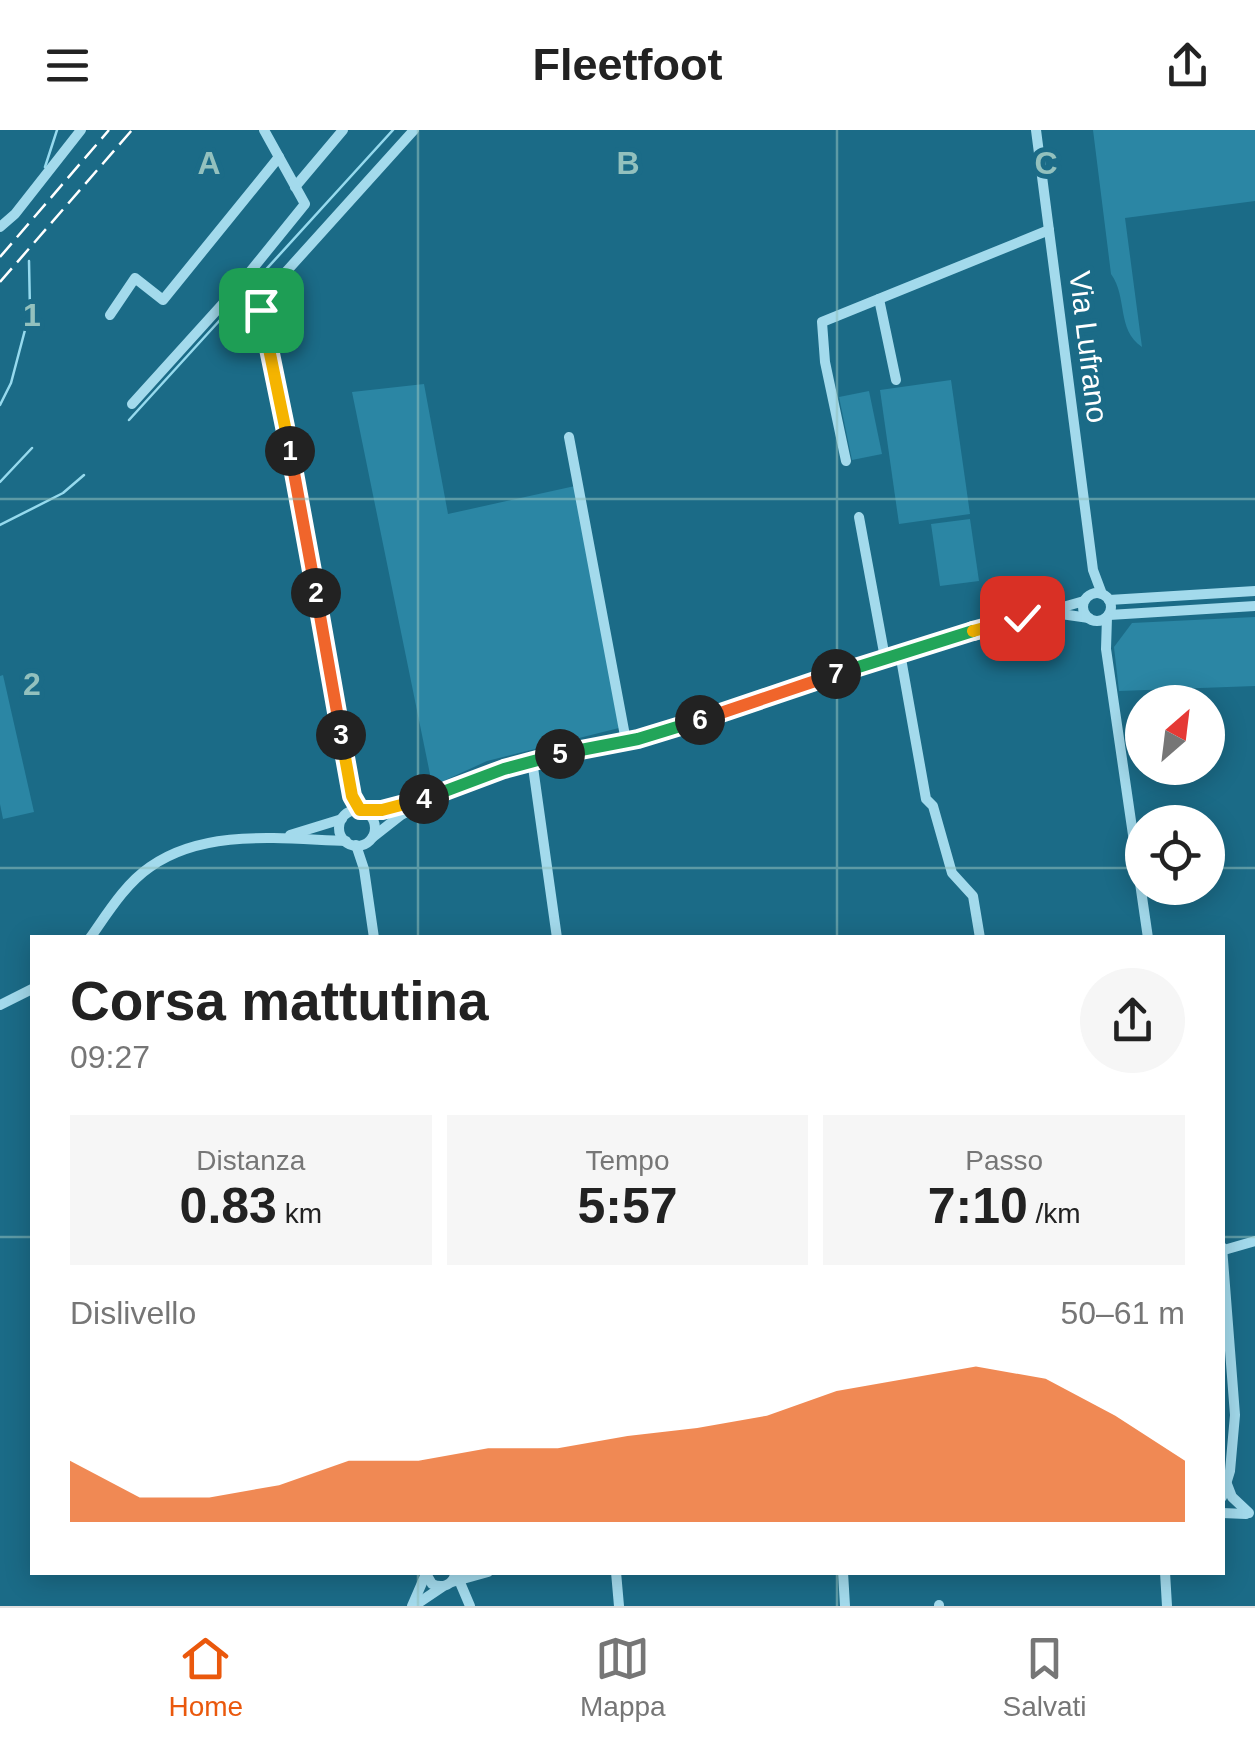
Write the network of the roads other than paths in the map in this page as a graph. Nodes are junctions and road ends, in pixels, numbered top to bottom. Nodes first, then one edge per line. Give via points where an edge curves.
1 (81, 130) edge
2 (264, 130) edge
3 (343, 130) edge
4 (414, 130) edge
5 (1036, 130) edge
6 (279, 156) junction
7 (295, 187) junction
8 (0, 227) edge
9 (1049, 230) junction
10 (880, 298) junction
11 (110, 315) dead end
12 (896, 380) dead end
13 (132, 404) dead end
14 (569, 437) dead end
15 (846, 461) dead end
16 (859, 517) dead end
17 (1093, 570) junction
18 (1255, 591) edge
19 (1106, 597) junction
20 (1087, 598) junction
21 (1255, 606) edge
22 (1048, 613) junction
23 (1108, 616) junction
24 (1092, 619) junction
25 (1106, 649) junction
26 (900, 653) junction
27 (885, 658) junction
28 (626, 741) junction
29 (532, 760) junction
30 (439, 794) junction
31 (352, 796) junction
32 (363, 811) junction
33 (344, 817) junction
34 (275, 839) junction
35 (360, 841) junction
36 (92, 935) edge
37 (374, 935) edge
38 (557, 935) edge
39 (980, 935) edge
40 (1148, 935) edge
41 (30, 990) edge
42 (0, 1005) edge
43 (1255, 1241) edge
44 (1225, 1248) edge
45 (1225, 1300) edge
46 (1226, 1326) edge
47 (1236, 1415) junction
48 (1225, 1416) edge
49 (1233, 1428) junction
50 (1225, 1440) edge
51 (1226, 1477) edge
52 (1225, 1513) edge
53 (1252, 1513) edge
54 (425, 1575) edge
55 (426, 1575) edge
56 (476, 1575) edge
57 (616, 1575) edge
58 (843, 1575) edge
59 (1165, 1575) edge
60 (451, 1581) edge
61 (413, 1606) edge
62 (470, 1606) edge
63 (619, 1606) edge
64 (845, 1606) edge
65 (1167, 1606) edge

1 - 8 street
2 - 6 street
3 - 7 street
4 - 31 street via 275,284 261,310
5 - 9 street, Via Lufrano
6 - 7 street
6 - 11 street via 163,300 135,278
7 - 13 street via 305,204
9 - 10 street
9 - 17 street, Via Lufrano
10 - 12 street
10 - 15 street via 822,322
14 - 28 street
16 - 27 street
17 - 19 street
17 - 20 street
18 - 19 street
19 - 20 street
19 - 23 street
20 - 22 street
20 - 24 street via 1084,610
21 - 23 street
22 - 24 street
22 - 26 street
23 - 24 street
23 - 25 street
24 - 25 street
25 - 40 street
26 - 27 street
26 - 39 street via 926,799 952,873 974,896
27 - 28 street
28 - 29 street
29 - 30 street
29 - 38 street
30 - 32 street
30 - 35 street
31 - 32 street
31 - 33 street
32 - 33 street
32 - 35 street via 375,826
33 - 34 street
33 - 35 street via 340,833
34 - 35 street
34 - 36 street via 209,842 157,862 134,880
35 - 37 street
41 - 42 street
43 - 44 street
45 - 46 street
46 - 47 street
47 - 48 street
47 - 49 street
49 - 50 street
49 - 51 street
51 - 53 street via 1232,1498
52 - 53 street
54 - 61 street
55 - 60 street via 432,1584
56 - 60 street
57 - 63 street
58 - 64 street
59 - 65 street
60 - 61 street
60 - 62 street

